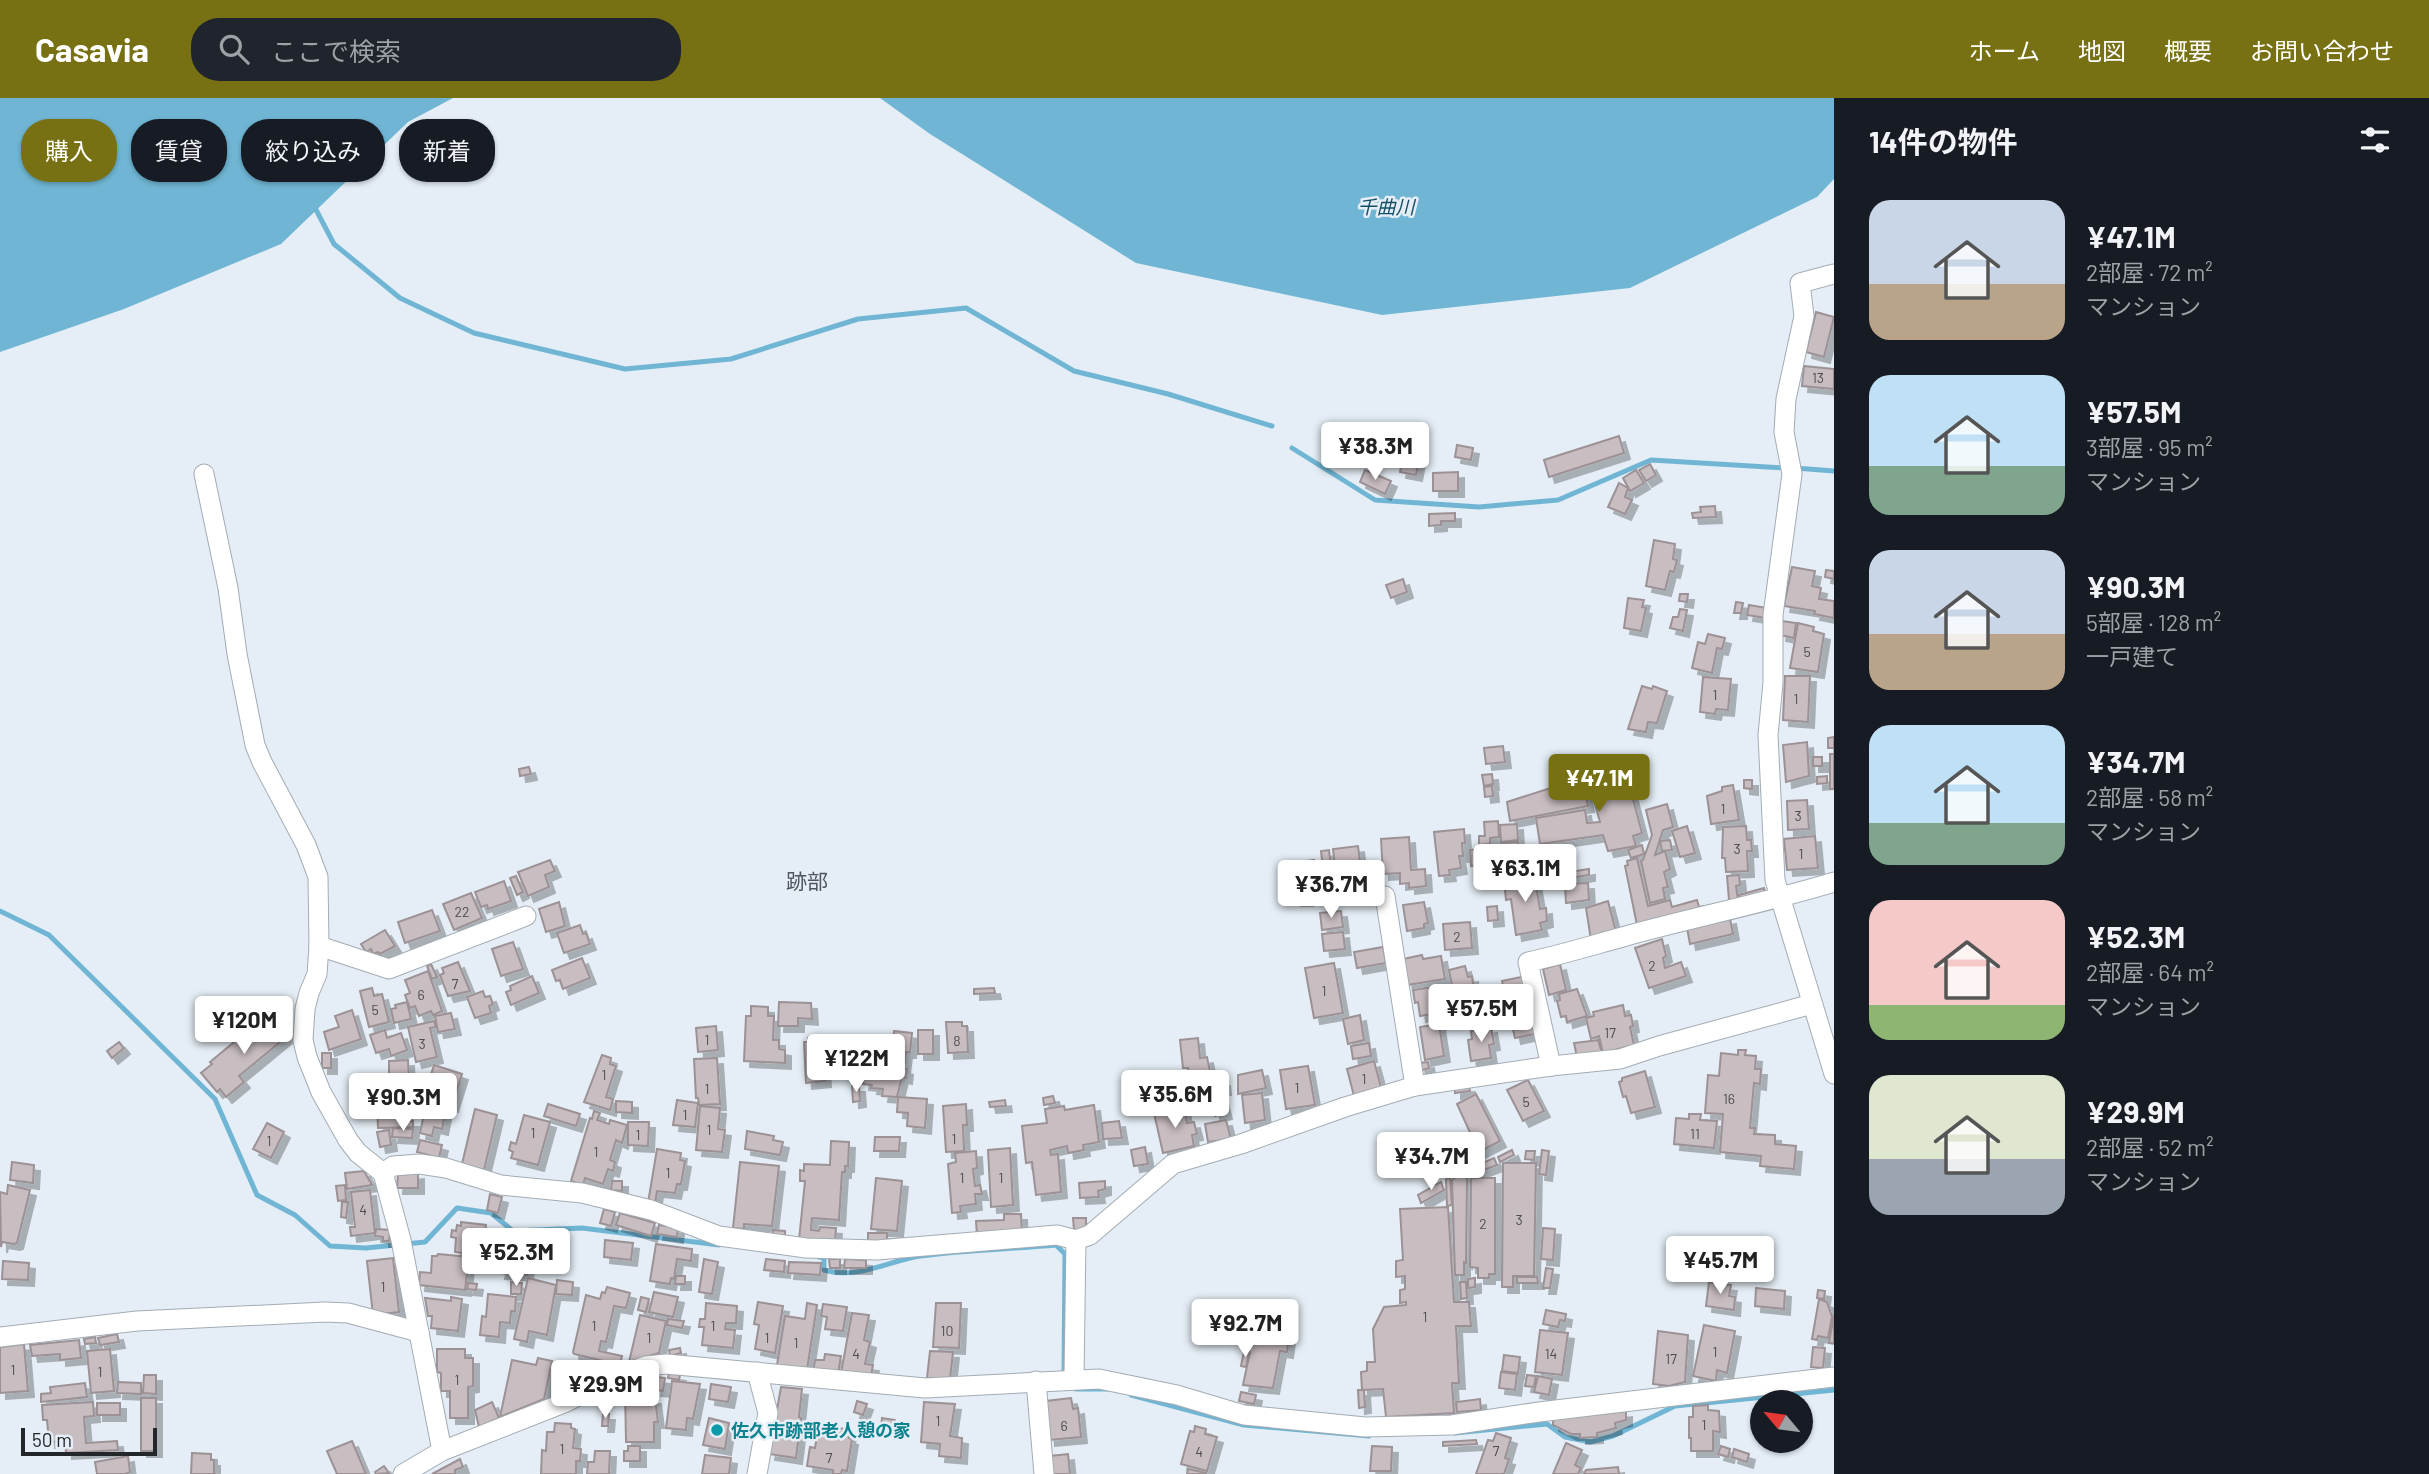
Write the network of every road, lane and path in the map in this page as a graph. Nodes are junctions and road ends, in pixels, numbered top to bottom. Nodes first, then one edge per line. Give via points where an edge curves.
1 (1834, 274) edge
2 (204, 474) dead end
3 (1834, 882) edge
4 (1385, 896) dead end
5 (1780, 899) junction
6 (526, 916) dead end
7 (319, 947) junction
8 (1812, 1004) junction
9 (1551, 1066) junction
10 (1834, 1074) edge
11 (1415, 1086) junction
12 (383, 1173) junction
13 (1076, 1240) junction
14 (419, 1332) junction
15 (0, 1337) edge
16 (757, 1372) junction
17 (1834, 1377) edge
18 (1058, 1380) junction
19 (442, 1451) junction
20 (402, 1474) edge
21 (757, 1474) edge
22 (1044, 1474) edge

1 - 5 street via 1800,283 1804,317 1786,399 1784,432 1790,465 1773,615 1768,736 1775,880
2 - 7 street via 255,745 318,877
3 - 5 street
4 - 11 street
5 - 8 street
5 - 9 street via 1528,962
6 - 7 street via 388,969
7 - 12 street via 317,974 305,1009 307,1057 348,1140
8 - 9 street via 1620,1059
8 - 10 street
9 - 11 street
11 - 13 street via 1172,1164 1090,1235
12 - 13 street via 393,1166 446,1168 501,1185 582,1193 651,1210 719,1236 806,1248 877,1250 1057,1235
12 - 14 street
13 - 18 street
14 - 15 street via 348,1313 325,1312 137,1321
14 - 19 street
16 - 18 street via 925,1388
16 - 19 street via 683,1364 646,1366
16 - 21 street via 768,1413
17 - 18 street via 1452,1425 1365,1427 1244,1415 1099,1379
18 - 22 street
19 - 20 street

